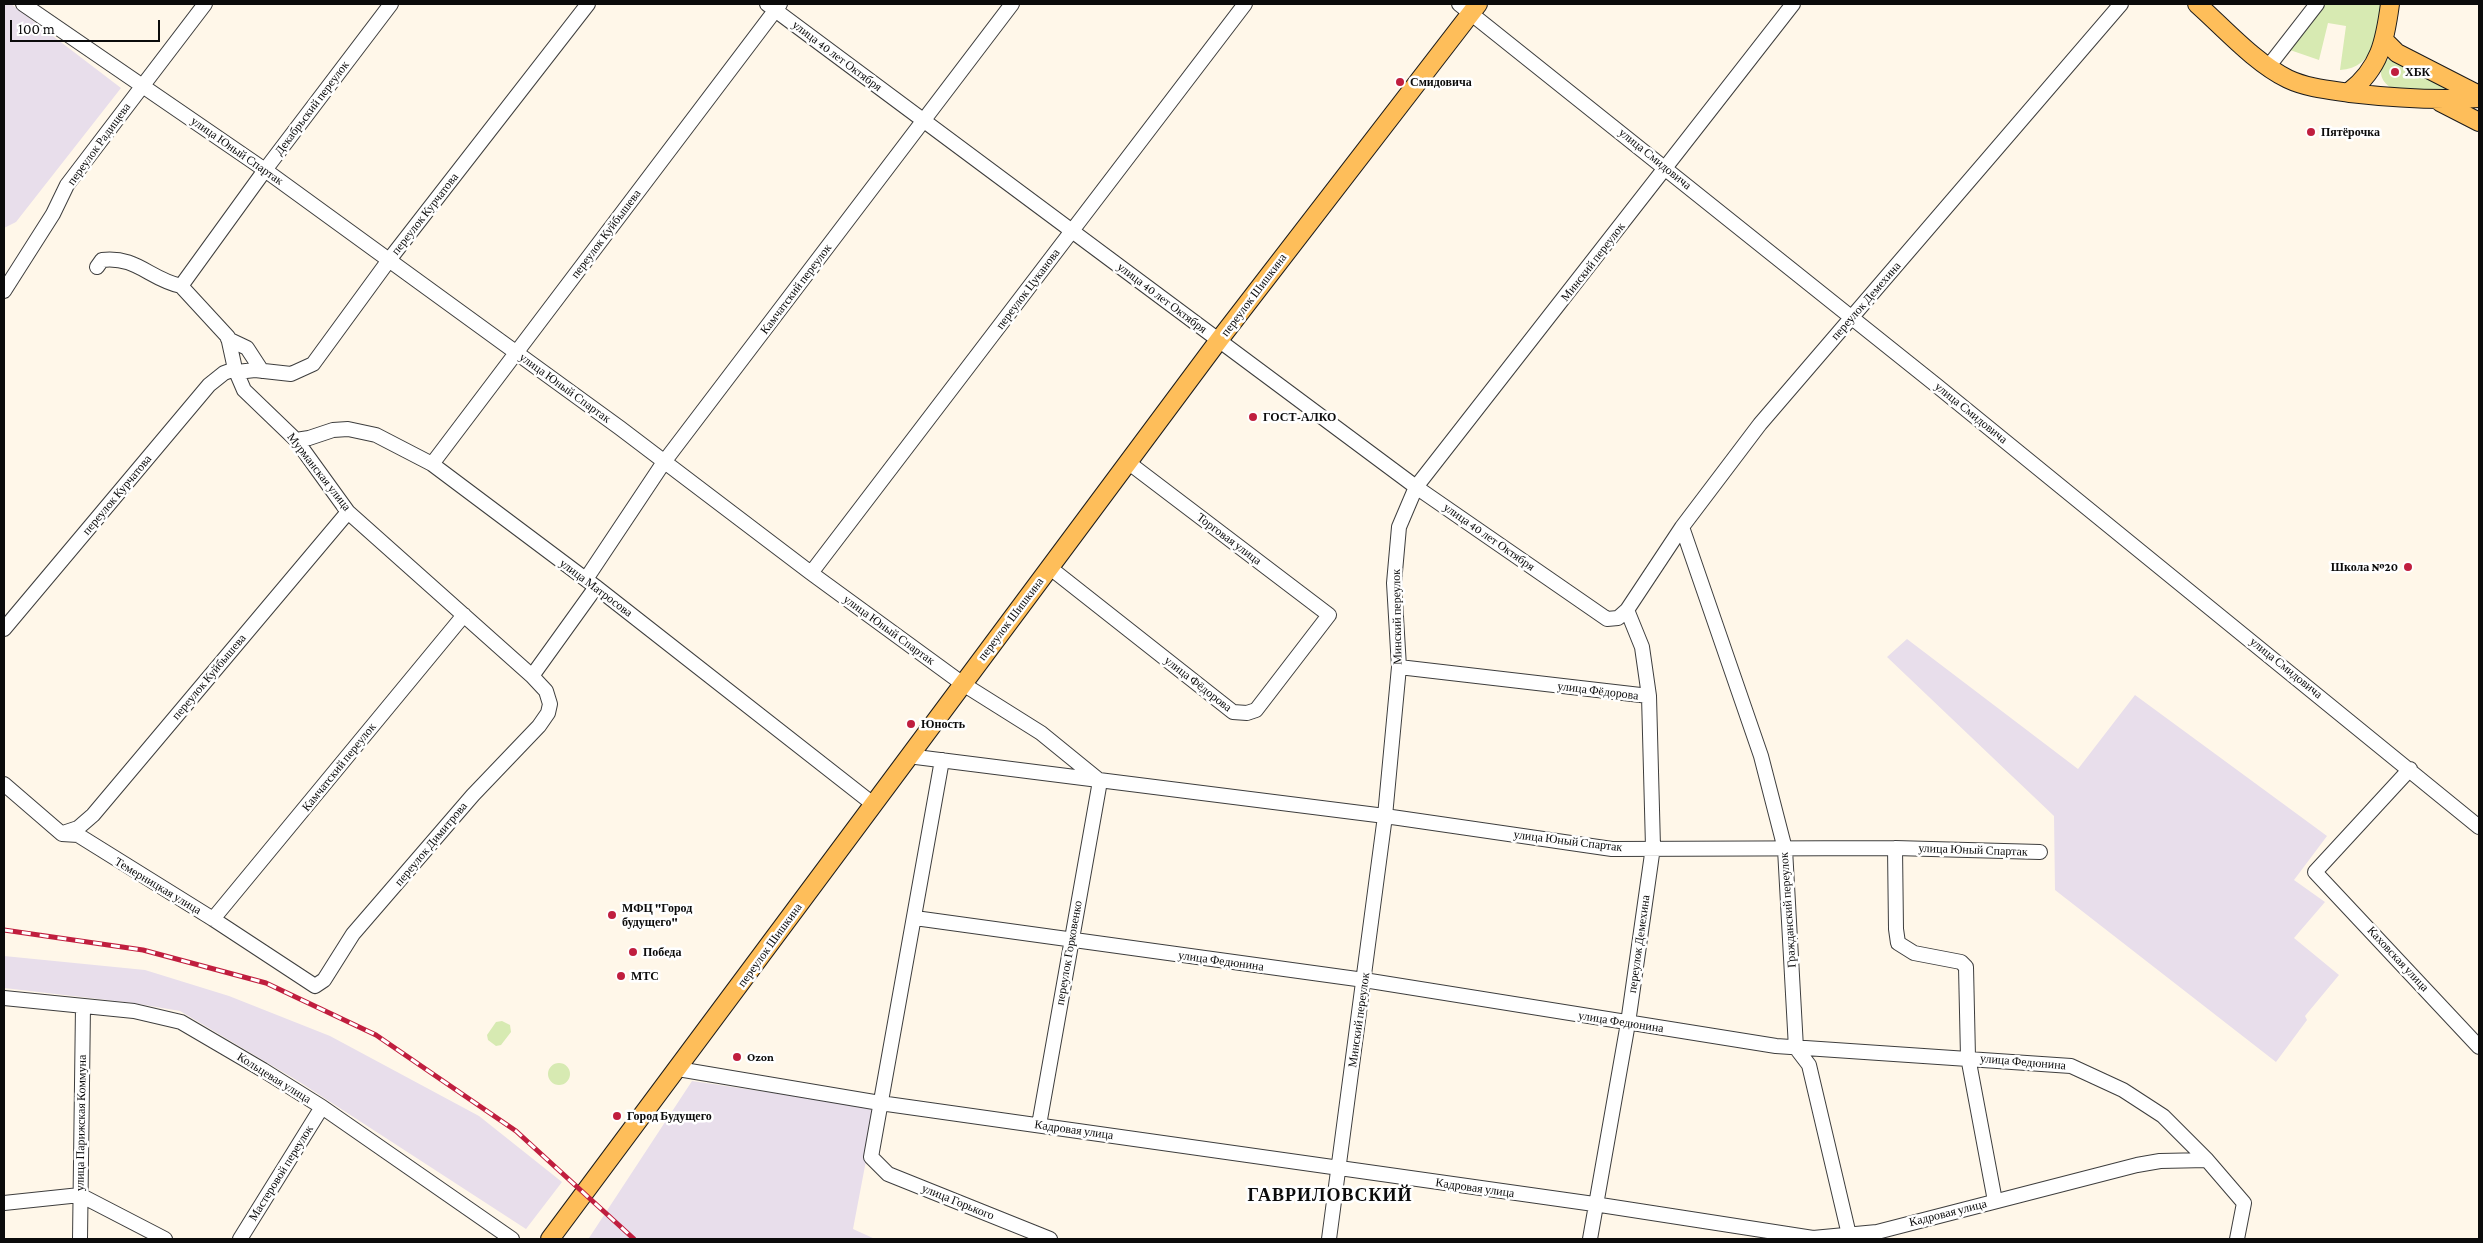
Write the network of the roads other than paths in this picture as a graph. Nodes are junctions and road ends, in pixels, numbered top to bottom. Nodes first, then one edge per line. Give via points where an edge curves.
1 (25, 4) edge
2 (205, 4) edge
3 (391, 4) edge
4 (588, 4) edge
5 (1012, 4) edge
6 (1244, 4) edge
7 (1793, 4) edge
8 (2121, 4) edge
9 (2197, 4) edge
10 (2317, 4) edge
11 (2390, 4) edge
12 (774, 6) edge
13 (1469, 7) edge
14 (2384, 40) junction
15 (2268, 67) junction
16 (142, 84) junction
17 (2349, 92) junction
18 (2479, 97) edge
19 (2437, 101) junction
20 (924, 121) junction
21 (2479, 122) edge
22 (1667, 168) junction
23 (265, 170) junction
24 (1072, 230) junction
25 (389, 260) junction
26 (97, 267) dead end
27 (181, 286) junction
28 (4, 291) edge
29 (1852, 318) junction
30 (228, 338) junction
31 (1220, 340) junction
32 (517, 354) junction
33 (236, 371) junction
34 (262, 371) junction
35 (296, 440) junction
36 (664, 462) junction
37 (1129, 463) junction
38 (432, 464) junction
39 (1416, 487) junction
40 (348, 512) junction
41 (1682, 527) junction
42 (1049, 567) junction
43 (810, 573) junction
44 (591, 583) junction
45 (1627, 610) junction
46 (464, 615) junction
47 (1329, 615) joint
48 (4, 629) edge
49 (1399, 668) junction
50 (532, 676) junction
51 (963, 684) junction
52 (1649, 696) junction
53 (550, 704) joint
54 (908, 756) junction
55 (942, 760) junction
56 (2410, 769) junction
57 (1100, 781) junction
58 (4, 784) edge
59 (873, 804) junction
60 (1385, 816) junction
61 (2479, 827) edge
62 (62, 834) junction
63 (1653, 848) junction
64 (1894, 848) junction
65 (1785, 849) junction
66 (2040, 852) dead end
67 (915, 918) junction
68 (213, 919) junction
69 (1071, 940) junction
70 (1364, 980) junction
71 (315, 986) joint
72 (4, 998) edge
73 (82, 1006) junction
74 (1628, 1023) junction
75 (2479, 1047) edge
76 (1796, 1048) junction
77 (1968, 1057) junction
78 (678, 1069) junction
79 (880, 1103) junction
80 (322, 1108) junction
81 (1039, 1125) junction
82 (2207, 1160) junction
83 (1338, 1169) junction
84 (80, 1195) junction
85 (1995, 1201) junction
86 (4, 1203) edge
87 (1594, 1204) junction
88 (1849, 1238) edge
89 (80, 1239) edge
90 (164, 1239) edge
91 (240, 1239) edge
92 (512, 1239) edge
93 (550, 1239) edge
94 (1050, 1239) edge
95 (1329, 1239) edge
96 (1590, 1239) edge
97 (2237, 1239) edge

1 - 16 street, улица Юный Спартак
2 - 16 street, переулок Радищева
3 - 23 street, Декабрьский переулок
4 - 25 street, переулок Курчатова
5 - 20 street, Камчатский переулок
6 - 24 street, переулок Цуканова
7 - 22 street, Минский переулок
8 - 29 street, переулок Демехина
9 - 15 main road
10 - 15 street
11 - 14 main road
12 - 20 street, улица 40 лет Октября
12 - 32 street, переулок Куйбышева
13 - 22 street, улица Смидовича
13 - 31 main road, переулок Шишкина
14 - 17 main road via 2376,64
14 - 18 main road via 2397,53
15 - 17 main road via 2298,82
16 - 23 street, улица Юный Спартак
16 - 28 street, переулок Радищева via 67,186
17 - 19 main road
18 - 19 main road
19 - 21 main road
20 - 24 street, улица 40 лет Октября
20 - 36 street, Камчатский переулок
22 - 29 street, улица Смидовича
22 - 39 street, Минский переулок
23 - 25 street, улица Юный Спартак
23 - 27 street, Декабрьский переулок
24 - 31 street, улица 40 лет Октября
24 - 43 street, переулок Цуканова
25 - 32 street, улица Юный Спартак
25 - 34 street, переулок Курчатова via 313,364 291,374
26 - 27 street, Мурманская улица via 102,260 126,260 170,284
27 - 30 street, Мурманская улица
29 - 41 street, переулок Демехина via 1760,424
29 - 56 street, улица Смидовича
30 - 33 street, Мурманская улица
30 - 34 street via 247,348
31 - 37 main road, переулок Шишкина
31 - 39 street, улица 40 лет Октября
32 - 36 street, улица Юный Спартак
32 - 38 street, переулок Куйбышева
33 - 34 street, переулок Курчатова
33 - 35 street, Мурманская улица via 244,390
33 - 48 street, переулок Курчатова via 224,372 209,385
35 - 38 street, улица Матросова via 348,429 376,436
35 - 40 street, Мурманская улица
36 - 43 street, улица Юный Спартак
36 - 44 street, Камчатский переулок
37 - 42 main road, переулок Шишкина
37 - 47 street, Торговая улица
38 - 44 street, улица Матросова
39 - 45 street, улица 40 лет Октября via 1607,619 1618,618
39 - 49 street, Минский переулок via 1399,526 1394,583
40 - 46 street, Мурманская улица
40 - 62 street, переулок Куйбышева via 93,815 78,828
41 - 45 street, переулок Демехина
41 - 65 street, Гражданский переулок via 1761,756
42 - 47 street, улица Фёдорова via 1233,712 1256,710
42 - 51 main road, переулок Шишкина
43 - 51 street, улица Юный Спартак
44 - 50 street
44 - 59 street, улица Матросова
45 - 52 street, переулок Демехина via 1642,647
46 - 50 street, Мурманская улица
46 - 68 street, Камчатский переулок
49 - 52 street, улица Фёдорова
49 - 60 street, Минский переулок
50 - 53 street, Мурманская улица via 546,691
51 - 54 main road, переулок Шишкина
51 - 57 street, улица Юный Спартак via 1041,733
52 - 63 street, переулок Демехина
53 - 71 street, переулок Димитрова via 539,726 473,795 353,934 324,980
54 - 55 street, улица Юный Спартак
54 - 59 main road, переулок Шишкина
55 - 57 street, улица Юный Спартак
55 - 67 street
56 - 61 street, улица Смидовича
56 - 75 street, Каховская улица via 2315,872
57 - 60 street, улица Юный Спартак
57 - 69 street, переулок Горковенко
58 - 62 street, Темерницкая улица
59 - 78 main road, переулок Шишкина
60 - 63 street, улица Юный Спартак via 1612,849
60 - 70 street, Минский переулок
62 - 68 street, Темерницкая улица via 78,835
63 - 65 street, улица Юный Спартак
63 - 74 street, переулок Демехина
64 - 65 street, улица Юный Спартак
64 - 66 street, улица Юный Спартак
64 - 77 street via 1898,943 1914,953 1961,962 1966,967
65 - 76 street, Гражданский переулок
67 - 69 street, улица Федюнина
67 - 79 street
68 - 71 street, Темерницкая улица
69 - 70 street, улица Федюнина
69 - 81 street, переулок Горковенко
70 - 74 street, улица Федюнина
70 - 83 street, Минский переулок
72 - 73 street, Кольцевая улица
73 - 80 street, Кольцевая улица via 134,1010 181,1022
73 - 84 street, улица Парижская Коммуна
74 - 76 street, улица Федюнина
74 - 87 street, переулок Демехина
76 - 77 street, улица Федюнина
76 - 88 street via 1809,1065
77 - 82 street, улица Федюнина via 2071,1066 2123,1090 2163,1116
77 - 85 street
78 - 79 street, Кадровая улица
78 - 93 main road, переулок Шишкина
79 - 81 street, Кадровая улица
79 - 94 street, улица Горького via 872,1157 888,1174
80 - 91 street, Мастеровой переулок
80 - 92 street, Кольцевая улица
81 - 83 street, Кадровая улица
82 - 85 street, Кадровая улица via 2137,1165
82 - 97 street, улица Федюнина via 2244,1203
83 - 87 street, Кадровая улица
83 - 95 street, Минский переулок
84 - 86 street
84 - 89 street, улица Парижская Коммуна
84 - 90 street
85 - 88 street, Кадровая улица
87 - 88 street, Кадровая улица via 1805,1237
87 - 96 street, переулок Демехина

